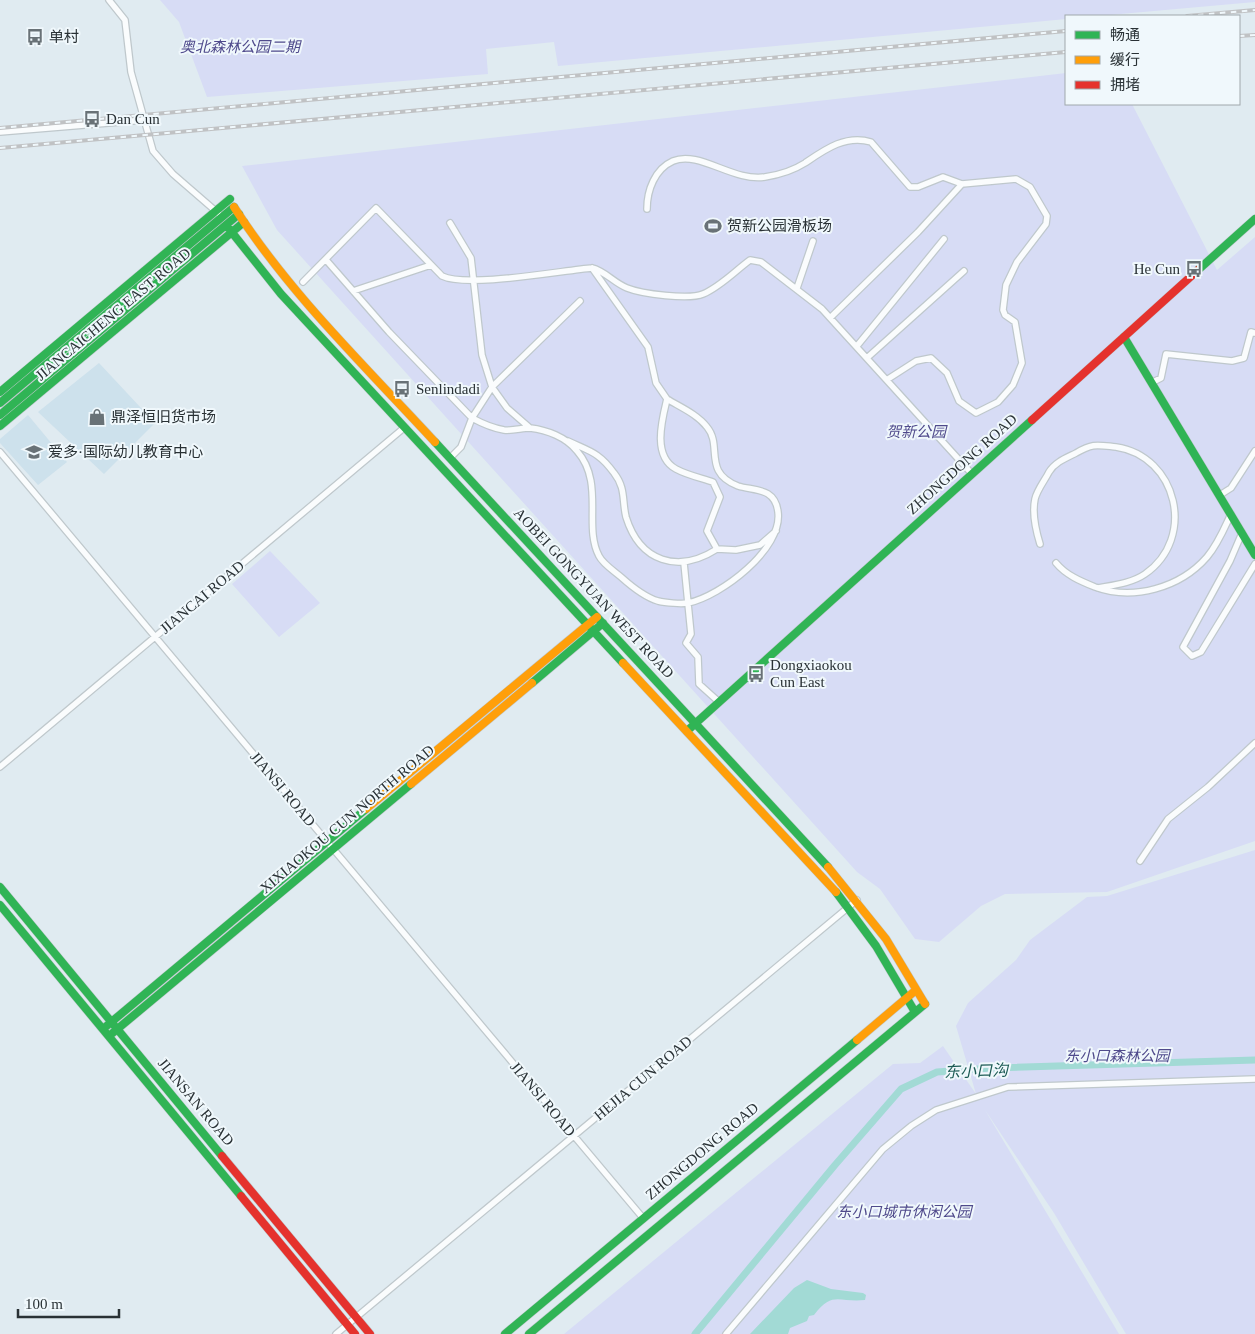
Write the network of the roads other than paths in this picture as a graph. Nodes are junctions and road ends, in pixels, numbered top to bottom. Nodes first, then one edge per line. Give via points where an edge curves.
1 (109, 0) edge
2 (146, 120) junction
3 (0, 132) edge
4 (962, 184) junction
5 (230, 199) dead end
6 (208, 204) junction
7 (223, 205) junction
8 (234, 206) junction
9 (647, 209) dead end
10 (219, 214) junction
11 (239, 214) junction
12 (1255, 219) edge
13 (244, 222) junction
14 (450, 224) dead end
15 (226, 225) junction
16 (231, 232) junction
17 (944, 240) dead end
18 (813, 241) dead end
19 (327, 261) junction
20 (431, 265) junction
21 (592, 268) junction
22 (964, 271) dead end
23 (474, 281) junction
24 (303, 282) dead end
25 (797, 288) junction
26 (353, 291) junction
27 (580, 301) dead end
28 (831, 317) junction
29 (1255, 333) edge
30 (1124, 337) junction
31 (857, 346) junction
32 (868, 357) junction
33 (888, 379) junction
34 (1153, 382) junction
35 (492, 387) junction
36 (0, 392) edge
37 (667, 399) junction
38 (0, 403) edge
39 (0, 415) edge
40 (472, 418) junction
41 (0, 426) edge
42 (405, 427) junction
43 (530, 428) junction
44 (553, 432) junction
45 (1255, 451) edge
46 (0, 452) edge
47 (450, 458) junction
48 (972, 474) junction
49 (1220, 495) junction
50 (1231, 514) junction
51 (778, 529) junction
52 (1242, 533) junction
53 (1040, 544) dead end
54 (717, 549) junction
55 (1255, 555) edge
56 (684, 563) junction
57 (1056, 563) dead end
58 (1255, 564) edge
59 (1098, 588) junction
60 (688, 603) junction
61 (600, 620) junction
62 (591, 628) junction
63 (155, 637) junction
64 (719, 702) junction
65 (695, 723) junction
66 (687, 731) junction
67 (1255, 743) edge
68 (0, 767) edge
69 (330, 845) junction
70 (1140, 861) dead end
71 (0, 887) edge
72 (857, 899) junction
73 (0, 905) edge
74 (848, 907) junction
75 (916, 990) junction
76 (907, 998) junction
77 (925, 1004) joint
78 (915, 1012) junction
79 (112, 1022) junction
80 (103, 1029) junction
81 (117, 1029) junction
82 (109, 1036) junction
83 (1255, 1079) edge
84 (574, 1136) junction
85 (643, 1218) junction
86 (356, 1318) junction
87 (347, 1325) junction
88 (336, 1334) edge
89 (355, 1334) edge
90 (370, 1334) edge
91 (504, 1334) edge
92 (529, 1334) edge
93 (726, 1334) edge

1 - 2 street via 125,20 131,72
2 - 3 street
2 - 6 street via 153,150 161,162
4 - 9 street via 943,177 910,187 871,142 852,140 828,147 804,164 763,177 730,174 697,159 672,162 654,180
4 - 28 street
4 - 33 street via 1016,179 1030,187 1047,216 1046,224 1017,262 1006,285 1003,310 1015,322 1022,362 1013,385 998,402 976,413 958,401 947,373 931,358 916,361
5 - 7 main road, JIANCAICHENG EAST ROAD
6 - 7 street
6 - 10 street
7 - 8 street
7 - 10 main road, JIANCAICHENG EAST ROAD
8 - 10 main road, JIANCAICHENG EAST ROAD
8 - 11 main road, AOBEI GONGYUAN WEST ROAD
10 - 36 main road, JIANCAICHENG EAST ROAD
10 - 38 main road, JIANCAICHENG EAST ROAD
11 - 13 main road, AOBEI GONGYUAN WEST ROAD
11 - 15 main road, JIANCAICHENG EAST ROAD
12 - 30 main road, ZHONGDONG ROAD
13 - 16 main road, JIANCAICHENG EAST ROAD
13 - 47 main road, AOBEI GONGYUAN WEST ROAD via 291,286
14 - 23 street via 471,258
15 - 16 main road, AOBEI GONGYUAN WEST ROAD
15 - 39 main road, JIANCAICHENG EAST ROAD
16 - 41 main road, JIANCAICHENG EAST ROAD
16 - 42 main road, AOBEI GONGYUAN WEST ROAD via 275,287
17 - 31 street
18 - 25 street
19 - 20 street via 376,208
19 - 24 street
19 - 26 street
20 - 23 street via 451,280
20 - 26 street
21 - 23 street
21 - 25 street via 629,289 692,296 703,294 750,260 761,262
21 - 37 street via 648,347 656,383
22 - 32 street
23 - 35 street via 482,355
25 - 28 street
26 - 40 street
27 - 35 street
28 - 31 street
29 - 34 street via 1252,332 1244,358 1232,361 1166,354 1161,378
30 - 34 main road
30 - 48 main road, ZHONGDONG ROAD
31 - 32 street
32 - 33 street
33 - 48 street
34 - 49 main road
35 - 40 street
35 - 43 street via 507,408
37 - 51 street via 708,427 713,458 722,476 739,486 770,494 778,510
37 - 54 street via 662,419 661,450 674,469 713,482 720,497 707,530
40 - 43 street via 487,426 506,430
40 - 47 street via 461,447
42 - 62 main road, AOBEI GONGYUAN WEST ROAD
42 - 63 street, JIANCAI ROAD
43 - 44 street
44 - 56 street via 598,454 616,474 624,493 629,524 646,550 662,559
44 - 60 street via 577,451 588,470 594,499 594,544 600,558 635,589 658,601
45 - 49 street via 1231,488
46 - 63 street, JIANSI ROAD
47 - 61 main road, AOBEI GONGYUAN WEST ROAD
48 - 64 main road, ZHONGDONG ROAD
49 - 50 main road
50 - 52 main road
50 - 59 street via 1220,538 1206,557 1178,580 1159,588 1125,594
51 - 54 street via 760,545 736,550
51 - 60 street via 761,556 712,594
52 - 55 main road
52 - 58 street via 1183,647 1192,656 1201,652
53 - 59 street via 1036,531 1035,499 1053,466 1092,444 1129,449 1146,460 1163,476 1175,502 1174,532 1162,557 1144,574
54 - 56 street via 701,559
56 - 60 street
57 - 59 street via 1069,575
60 - 64 street via 691,634 686,643 698,657 699,684
61 - 62 main road, XIXIAOKOU CUN NORTH ROAD
61 - 65 main road, AOBEI GONGYUAN WEST ROAD
62 - 66 main road, AOBEI GONGYUAN WEST ROAD
62 - 69 main road, XIXIAOKOU CUN NORTH ROAD
63 - 68 street, JIANCAI ROAD
63 - 69 street, JIANSI ROAD
64 - 65 main road, ZHONGDONG ROAD
65 - 66 main road, ZHONGDONG ROAD
65 - 72 main road, AOBEI GONGYUAN WEST ROAD
66 - 74 main road, AOBEI GONGYUAN WEST ROAD
67 - 70 street via 1208,788 1168,819
69 - 79 main road, XIXIAOKOU CUN NORTH ROAD
69 - 81 main road, XIXIAOKOU CUN NORTH ROAD
69 - 84 street, JIANSI ROAD
71 - 79 main road, JIANSAN ROAD
72 - 74 street, HEJIA CUN ROAD
72 - 75 main road, AOBEI GONGYUAN WEST ROAD via 886,939
73 - 80 main road, JIANSAN ROAD
74 - 76 main road, AOBEI GONGYUAN WEST ROAD
74 - 84 street, HEJIA CUN ROAD
75 - 76 main road, ZHONGDONG ROAD
75 - 77 main road, AOBEI GONGYUAN WEST ROAD
76 - 78 main road, AOBEI GONGYUAN WEST ROAD
76 - 85 main road, ZHONGDONG ROAD
77 - 78 main road, ZHONGDONG ROAD
78 - 92 main road, ZHONGDONG ROAD
79 - 80 main road, XIXIAOKOU CUN NORTH ROAD
79 - 81 main road, JIANSAN ROAD
80 - 82 main road, JIANSAN ROAD
81 - 82 main road, XIXIAOKOU CUN NORTH ROAD
81 - 86 main road, JIANSAN ROAD
82 - 87 main road, JIANSAN ROAD
83 - 93 street via 1008,1087 936,1110 883,1149
84 - 85 street, JIANSI ROAD
84 - 86 street, HEJIA CUN ROAD
85 - 91 main road, ZHONGDONG ROAD
86 - 87 street, HEJIA CUN ROAD
86 - 90 main road, JIANSAN ROAD
87 - 88 street, HEJIA CUN ROAD
87 - 89 main road, JIANSAN ROAD

